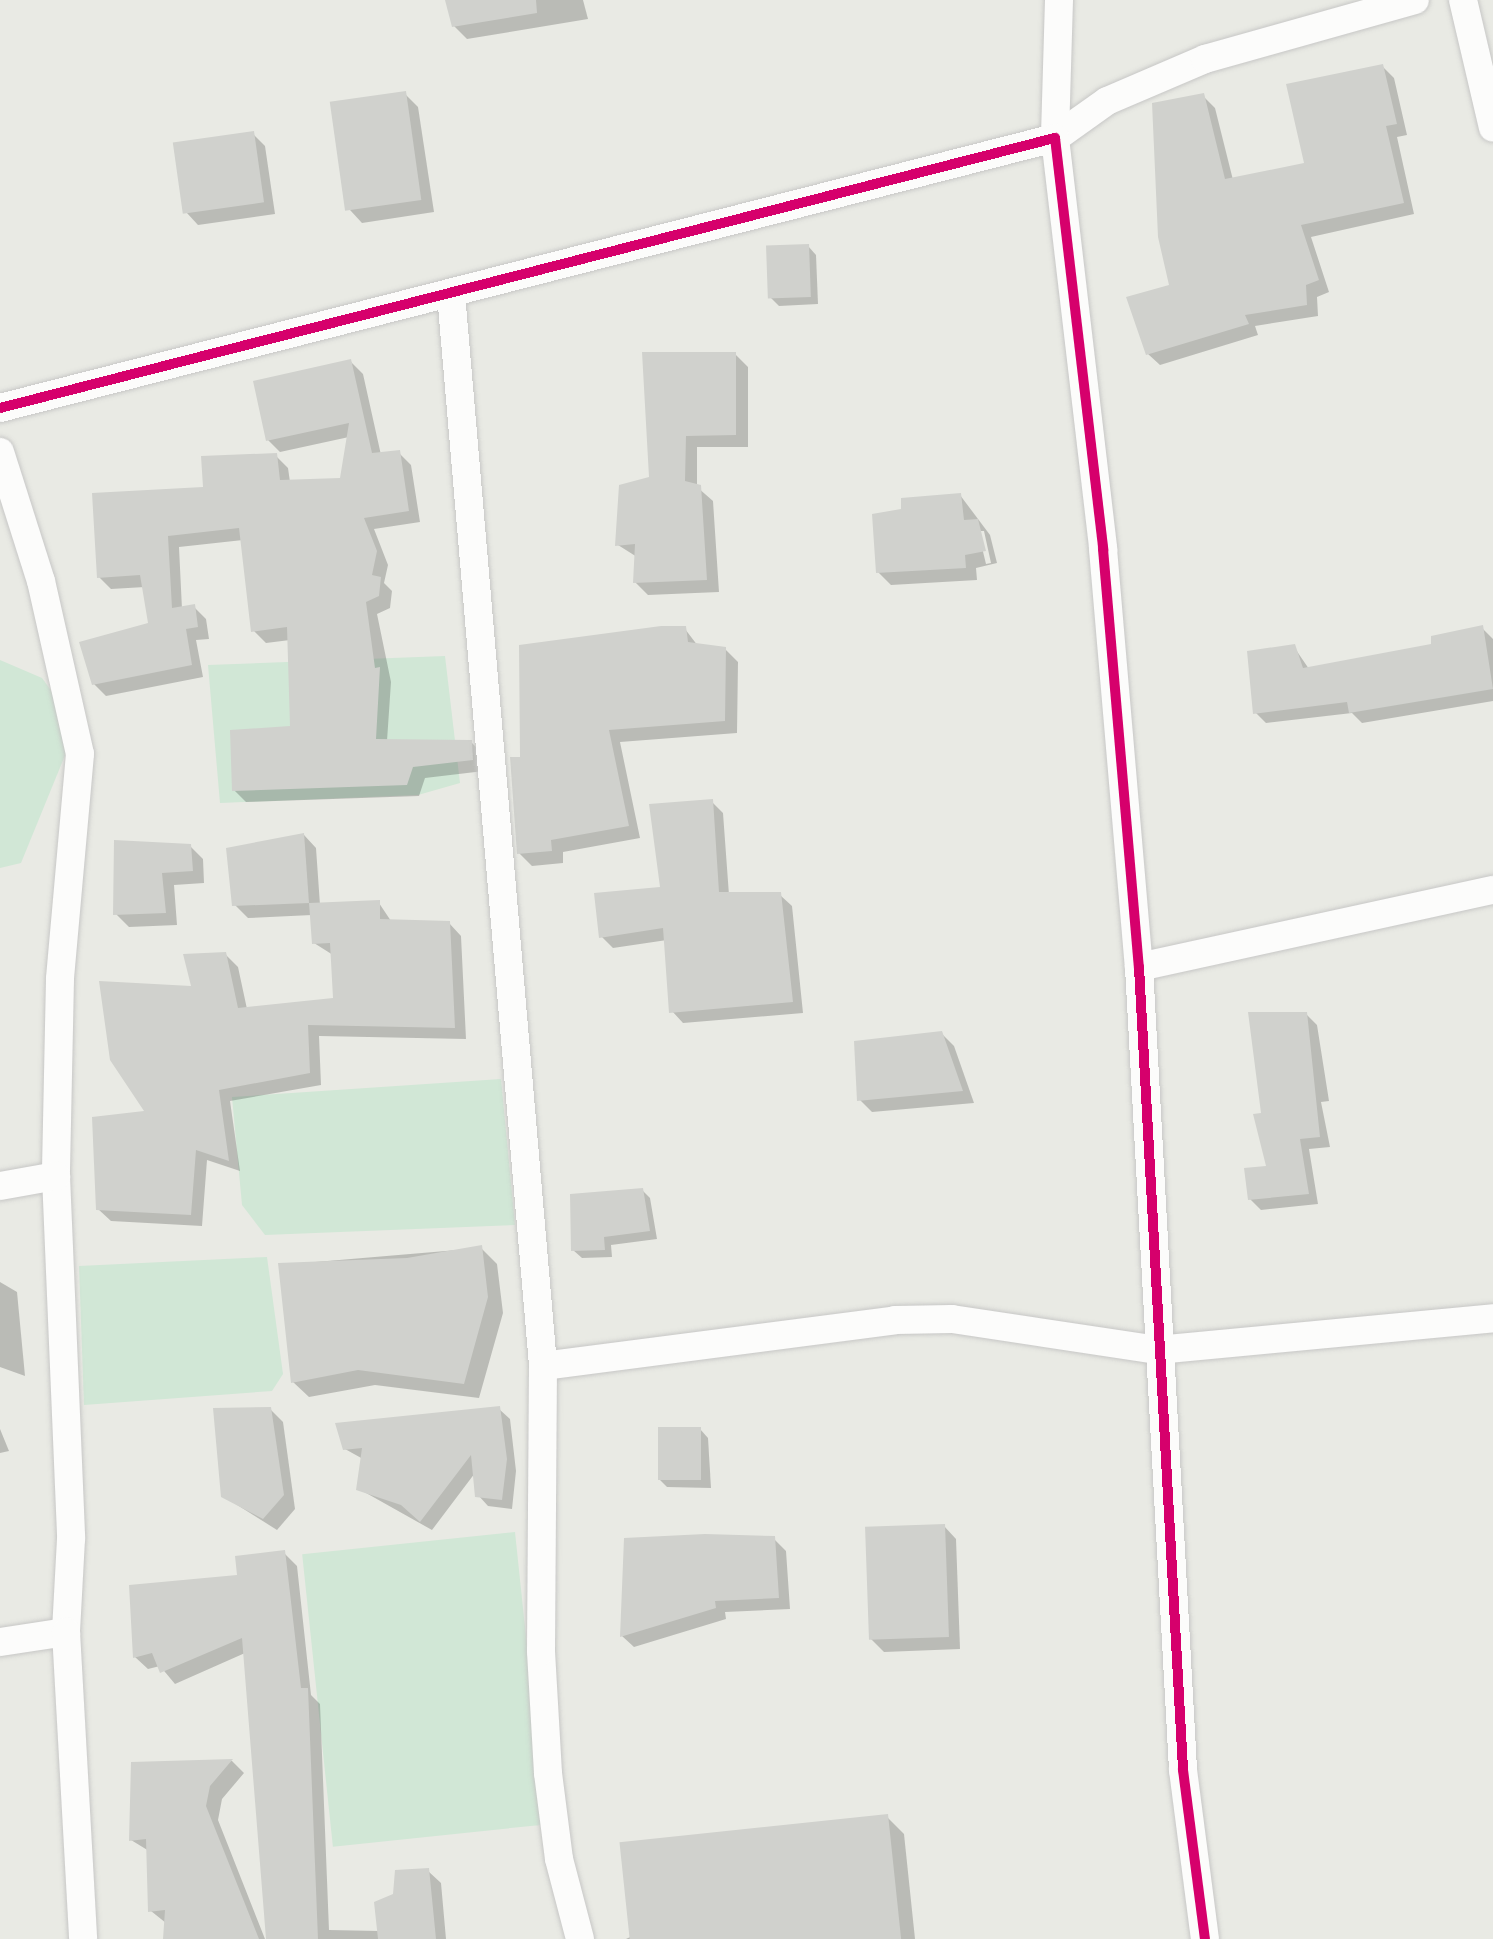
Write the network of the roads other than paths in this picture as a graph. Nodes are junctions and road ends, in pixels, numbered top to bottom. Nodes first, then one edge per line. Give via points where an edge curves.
1 (1060, 0) edge
2 (1415, 0) edge
3 (1464, 0) edge
4 (1493, 128) edge
5 (1055, 138) junction
6 (450, 294) junction
7 (0, 408) edge
8 (0, 452) edge
9 (1493, 890) edge
10 (1139, 967) junction
11 (56, 1176) junction
12 (0, 1186) edge
13 (1493, 1318) edge
14 (1157, 1350) junction
15 (543, 1366) junction
16 (66, 1632) junction
17 (0, 1642) edge
18 (83, 1939) edge
19 (580, 1939) edge
20 (1205, 1939) edge

1 - 5 street
2 - 5 street via 1205,59 1107,101
3 - 4 street
5 - 6 street
5 - 10 street via 1104,548
6 - 7 street
6 - 15 street
8 - 11 street via 41,581 80,754 60,978
9 - 10 street
10 - 14 street
11 - 12 street
11 - 16 street via 71,1540
13 - 14 street
14 - 15 street via 952,1319 895,1320
14 - 20 street via 1183,1770
15 - 19 street via 541,1614 548,1773 559,1859
16 - 17 street
16 - 18 street

